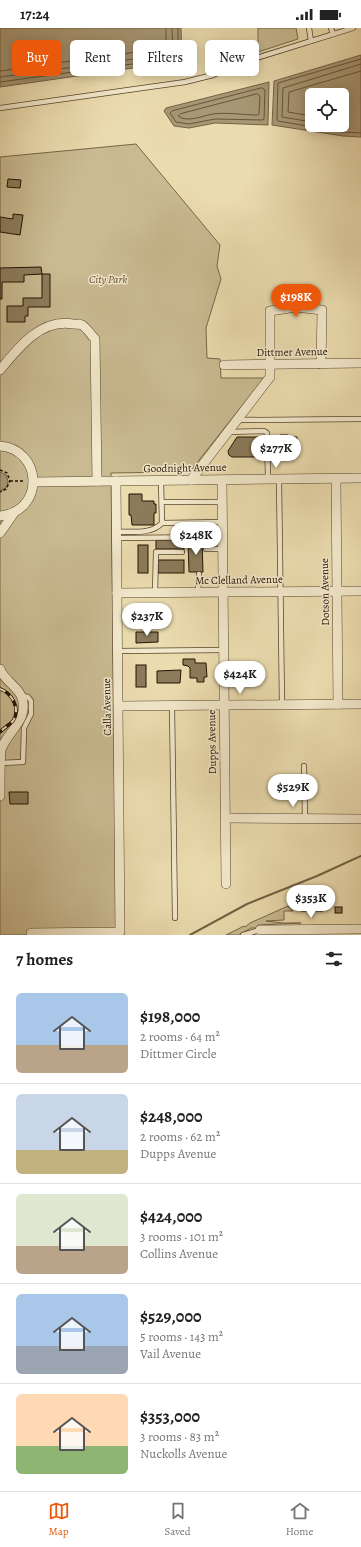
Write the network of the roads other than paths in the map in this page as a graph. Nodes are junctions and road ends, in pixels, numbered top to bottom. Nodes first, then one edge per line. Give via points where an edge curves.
1 (309, 28) edge
2 (331, 28) edge
3 (353, 28) edge
4 (333, 34) junction
5 (311, 41) junction
6 (0, 108) edge
7 (361, 363) edge
8 (321, 364) junction
9 (270, 365) junction
10 (224, 366) dead end
11 (0, 370) edge
12 (361, 419) edge
13 (237, 420) junction
14 (228, 432) junction
15 (0, 446) edge
16 (361, 478) edge
17 (268, 479) junction
18 (279, 479) junction
19 (336, 479) junction
20 (161, 480) junction
21 (192, 480) junction
22 (222, 480) junction
23 (31, 481) junction
24 (97, 481) junction
25 (116, 481) junction
26 (162, 502) junction
27 (223, 502) junction
28 (14, 513) junction
29 (0, 516) edge
30 (162, 522) junction
31 (223, 522) junction
32 (145, 531) junction
33 (0, 533) edge
34 (116, 535) junction
35 (223, 537) junction
36 (145, 538) junction
37 (206, 549) dead end
38 (223, 549) junction
39 (182, 552) dead end
40 (199, 574) dead end
41 (337, 591) junction
42 (361, 591) edge
43 (156, 592) junction
44 (198, 592) junction
45 (223, 592) junction
46 (281, 592) junction
47 (117, 593) junction
48 (224, 650) junction
49 (118, 651) junction
50 (0, 669) edge
51 (22, 696) junction
52 (282, 704) junction
53 (338, 704) junction
54 (361, 704) edge
55 (119, 706) junction
56 (172, 706) junction
57 (224, 706) junction
58 (0, 763) edge
59 (304, 766) dead end
60 (0, 796) edge
61 (226, 818) junction
62 (305, 819) junction
63 (361, 819) edge
64 (226, 884) dead end
65 (175, 918) dead end
66 (361, 929) edge
67 (260, 930) joint
68 (31, 933) dead end
69 (243, 935) edge

1 - 5 lane
2 - 4 lane
3 - 4 lane
4 - 5 lane
5 - 6 lane via 250,60 213,75 185,82
7 - 8 street, Dittmer Avenue
8 - 9 street, Dittmer Avenue
8 - 9 street via 322,310 296,307 270,311
9 - 10 street, Dittmer Avenue
9 - 13 street via 270,377
11 - 24 street via 28,339 53,324 82,325 95,339
12 - 13 lane
13 - 14 street
14 - 17 lane via 266,432
14 - 21 street
15 - 23 street via 13,449 23,457 32,470
16 - 19 street, Goodnight Avenue
17 - 18 street, Goodnight Avenue
17 - 22 street, Goodnight Avenue
18 - 19 street, Goodnight Avenue
18 - 46 lane
19 - 41 street, Dotson Avenue
20 - 21 street, Goodnight Avenue
20 - 25 street, Goodnight Avenue
20 - 26 lane
21 - 22 street, Goodnight Avenue
22 - 27 street, Dupps Avenue
23 - 24 street, Goodnight Avenue
23 - 28 street via 31,495 28,501
24 - 25 street, Goodnight Avenue
25 - 34 street, Calla Avenue
26 - 27 lane
26 - 30 lane
27 - 31 street, Dupps Avenue
28 - 29 street
28 - 33 street
30 - 31 lane
30 - 32 lane via 158,527
31 - 35 street, Dupps Avenue
32 - 34 lane
32 - 36 lane
34 - 36 lane
34 - 47 street, Calla Avenue
35 - 36 lane
35 - 38 street, Dupps Avenue
37 - 38 lane
38 - 45 street, Dupps Avenue
39 - 43 lane via 156,552
40 - 44 lane
41 - 42 street, Mc Clelland Avenue
41 - 46 street, Mc Clelland Avenue
41 - 53 street, Dotson Avenue
43 - 44 street, Mc Clelland Avenue
43 - 47 street, Mc Clelland Avenue
44 - 45 street, Mc Clelland Avenue
45 - 46 street, Mc Clelland Avenue
45 - 48 street, Dupps Avenue
46 - 52 lane
47 - 49 street, Calla Avenue
48 - 49 lane
48 - 57 street, Dupps Avenue
49 - 55 street, Calla Avenue
50 - 51 street via 3,676
51 - 58 street via 23,714 0,751
51 - 58 lane via 28,696 32,706 24,728 24,762
52 - 53 street
52 - 57 street
53 - 54 street
55 - 56 street
55 - 68 street, Calla Avenue via 120,932
56 - 57 street
56 - 65 lane
57 - 61 street, Dupps Avenue
58 - 60 street
59 - 62 lane
61 - 62 street
61 - 64 street, Dupps Avenue
62 - 63 street
66 - 67 street
67 - 69 lane

